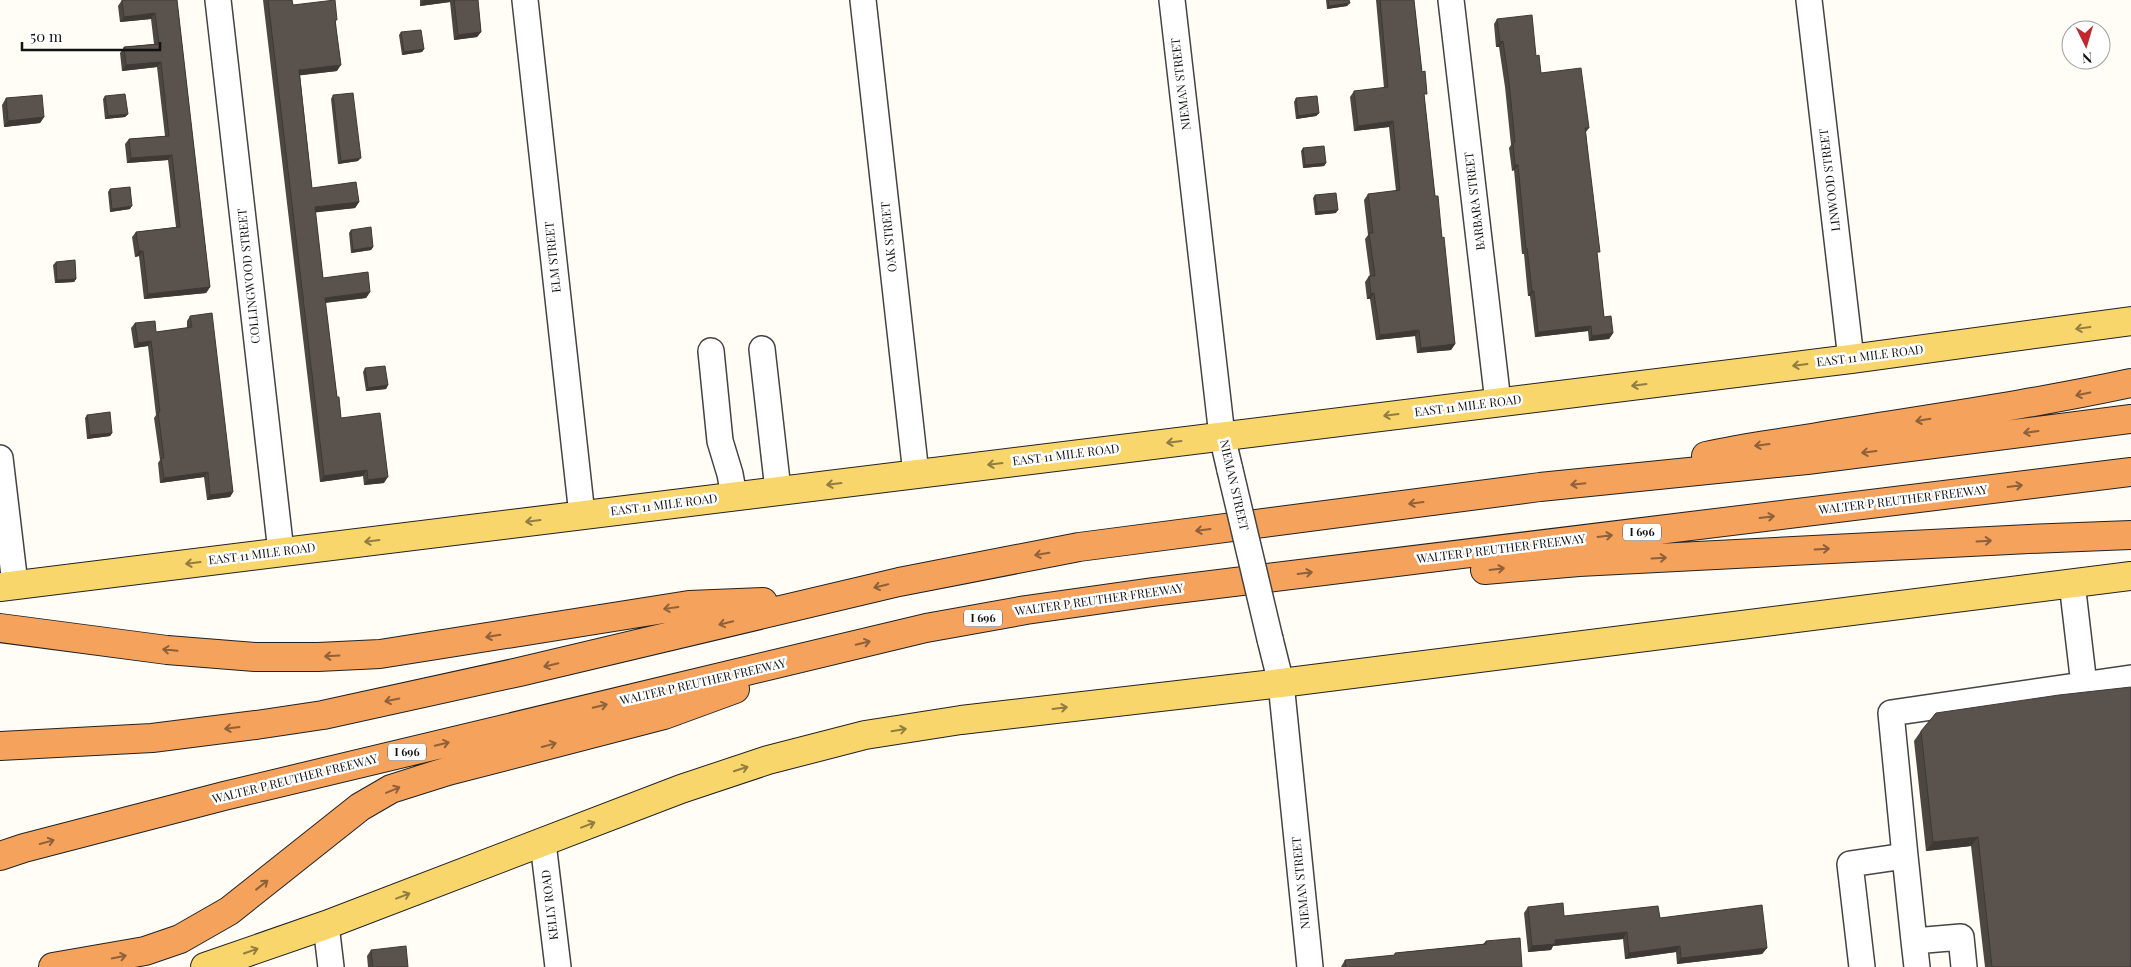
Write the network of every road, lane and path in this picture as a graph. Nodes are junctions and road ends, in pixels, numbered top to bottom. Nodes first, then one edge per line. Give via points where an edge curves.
1 (218, 0) edge
2 (525, 0) edge
3 (863, 0) edge
4 (1172, 0) edge
5 (1451, 0) edge
6 (1809, 0) edge
7 (2131, 321) edge
8 (762, 349) dead end
9 (711, 351) dead end
10 (1851, 359) junction
11 (2131, 384) edge
12 (1498, 402) junction
13 (2131, 419) edge
14 (1222, 436) junction
15 (0, 458) edge
16 (2131, 472) edge
17 (916, 474) junction
18 (1626, 478) junction
19 (778, 490) junction
20 (734, 496) junction
21 (582, 515) junction
22 (2131, 536) edge
23 (281, 552) junction
24 (2131, 576) edge
25 (2072, 583) junction
26 (8, 586) edge
27 (1153, 592) junction
28 (824, 598) junction
29 (0, 628) edge
30 (816, 655) junction
31 (2131, 678) edge
32 (1281, 682) junction
33 (2084, 685) junction
34 (0, 746) edge
35 (543, 843) junction
36 (0, 856) edge
37 (1905, 856) junction
38 (326, 925) junction
39 (1914, 941) junction
40 (53, 967) edge
41 (205, 967) edge
42 (331, 967) edge
43 (558, 967) edge
44 (1310, 967) edge
45 (1862, 967) edge
46 (1917, 967) edge
47 (1964, 967) edge

1 - 23 street, COLLINGWOOD STREET
2 - 21 street, ELM STREET
3 - 17 street, OAK STREET
4 - 14 street, NIEMAN STREET
5 - 12 street, BARBARA STREET
6 - 10 street, LINWOOD STREET
7 -> 10 main road, EAST 11 MILE ROAD
8 - 19 street
9 - 20 street via 720,441
10 -> 12 main road, EAST 11 MILE ROAD
11 -> 18 highway via 2064,398 1744,447
12 -> 14 main road, EAST 11 MILE ROAD
13 -> 18 highway via 1807,460
14 -> 17 main road, EAST 11 MILE ROAD
14 - 32 street, NIEMAN STREET, bridge
15 - 26 street
27 -> 16 highway, WALTER P REUTHER FREEWAY / I 696
17 -> 19 main road, EAST 11 MILE ROAD
18 -> 28 highway via 1079,547
19 - 20 main road, EAST 11 MILE ROAD
20 - 21 main road, EAST 11 MILE ROAD
21 -> 23 main road, EAST 11 MILE ROAD
27 -> 22 highway via 1304,593 1531,565
23 -> 26 main road, EAST 11 MILE ROAD
24 - 25 main road
25 - 32 main road
25 - 33 street
30 -> 27 highway, WALTER P REUTHER FREEWAY / I 696 via 926,628
28 -> 29 highway via 689,605 380,654 318,657 167,650
28 -> 34 highway via 519,672 323,715 152,738
36 -> 30 highway, WALTER P REUTHER FREEWAY / I 696 via 224,796
40 -> 30 highway via 145,952 180,939 229,911 360,807 391,790 448,771 664,715 753,683
31 - 33 street
35 -> 32 main road via 681,789 768,760 865,735 960,720
32 - 44 street, NIEMAN STREET
33 - 37 street via 1891,713
38 -> 35 main road
35 - 43 street, KELLY ROAD
37 - 39 street
37 - 45 street via 1850,864
41 -> 38 main road
38 - 42 street
39 - 46 street
39 - 47 street via 1961,936

